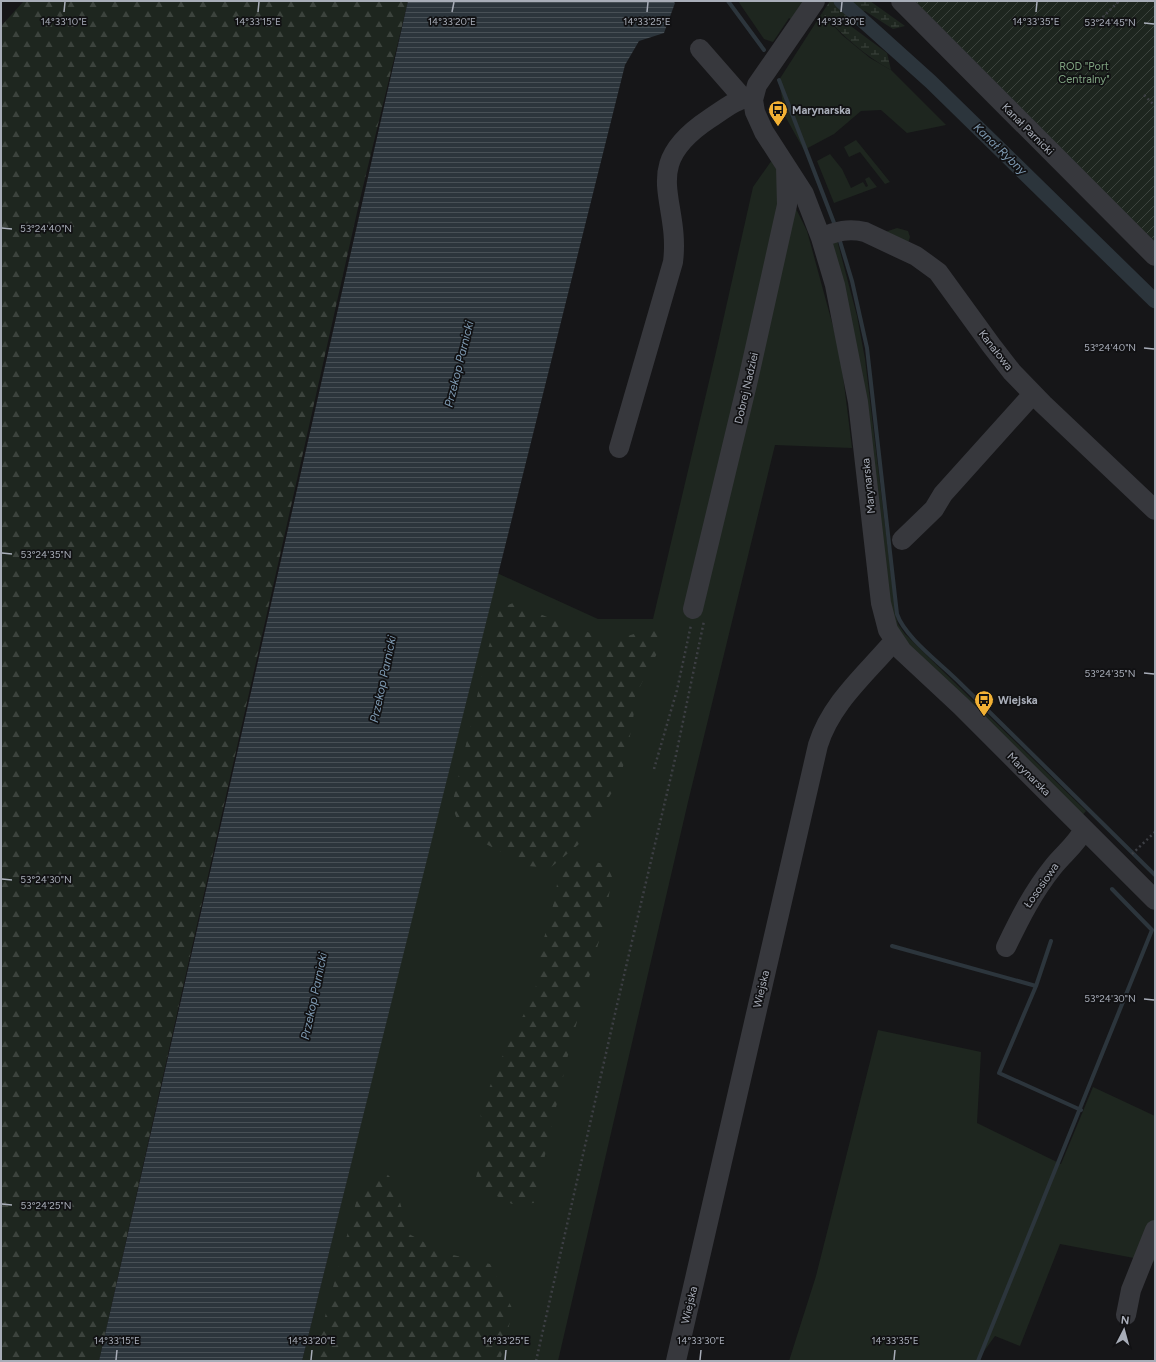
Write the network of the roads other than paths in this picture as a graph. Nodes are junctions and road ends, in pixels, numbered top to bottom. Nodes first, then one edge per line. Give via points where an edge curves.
1 (815, 1) edge
2 (901, 1) edge
3 (700, 49) dead end
4 (752, 91) junction
5 (786, 165) junction
6 (831, 234) junction
7 (1155, 256) edge
8 (1033, 394) junction
9 (619, 448) dead end
10 (1155, 510) edge
11 (902, 540) dead end
12 (699, 615) road end
13 (894, 641) junction
14 (1084, 829) junction
15 (1155, 900) edge
16 (1006, 947) dead end
17 (1155, 1230) edge
18 (1126, 1315) dead end
19 (676, 1361) edge

1 - 4 street
2 - 7 street, Kanał Parnicki
3 - 4 street
4 - 5 street, Marynarska via 758,121
4 - 9 street via 696,128 677,147 672,156 668,170 667,193 675,246 673,262
5 - 6 street, Marynarska
5 - 12 street, Dobrej Nadziei via 787,205
6 - 8 street, Kanałowa via 856,230 916,256 938,272 962,302 990,345
6 - 13 street, Marynarska via 835,285 854,374 862,433 881,603 886,624
8 - 10 street, Kanałowa
8 - 11 street via 943,494 934,509
13 - 14 street, Marynarska
13 - 19 street, Wiejska via 835,708 818,744
14 - 15 street, Marynarska
14 - 16 street, Łososiowa via 1034,893
17 - 18 street via 1131,1290

